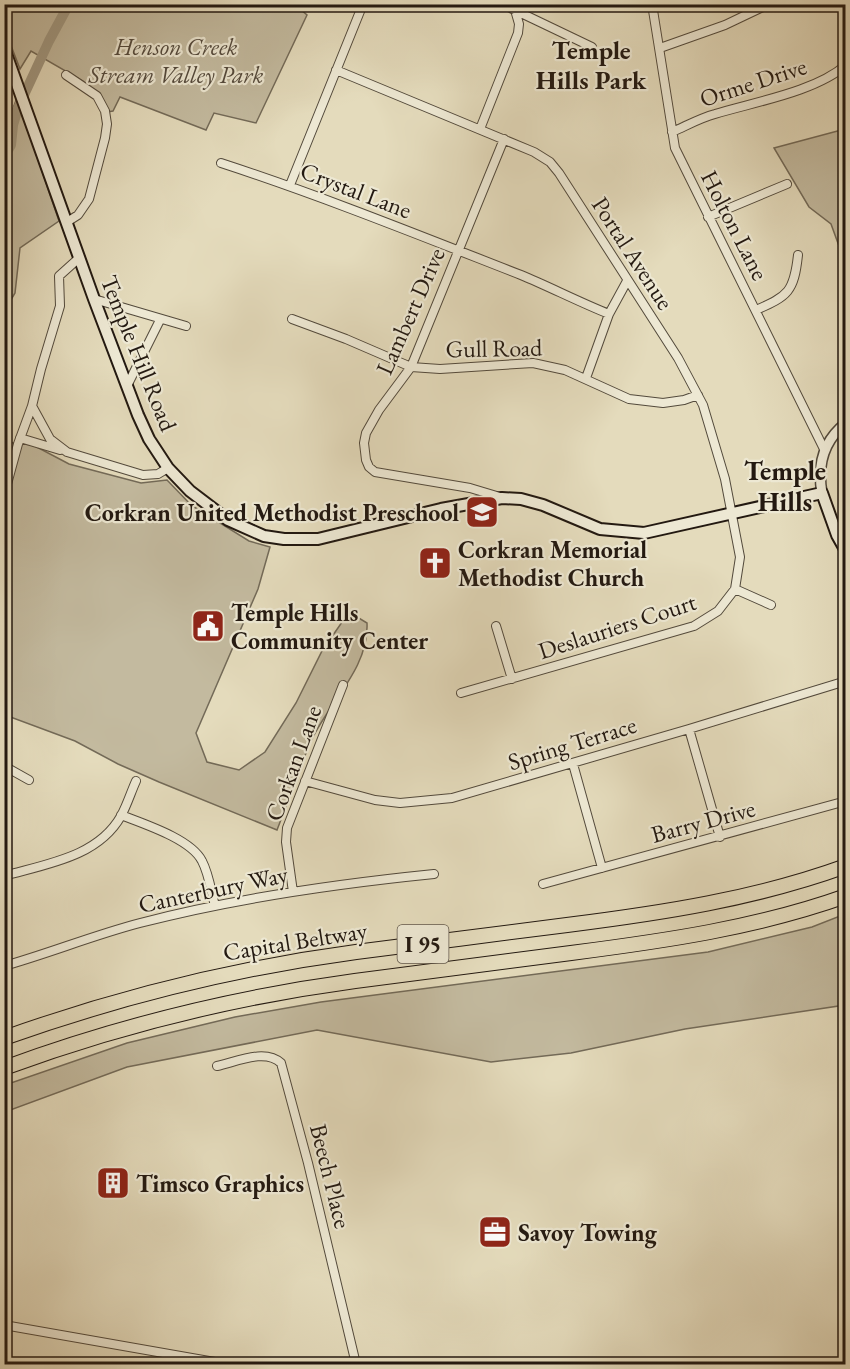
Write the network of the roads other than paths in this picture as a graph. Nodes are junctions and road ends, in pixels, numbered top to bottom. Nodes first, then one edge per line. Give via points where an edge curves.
1 (363, 4) edge
2 (502, 4) edge
3 (652, 4) edge
4 (770, 4) edge
5 (515, 10) junction
6 (592, 47) dead end
7 (660, 48) junction
8 (5, 52) edge
9 (846, 65) edge
10 (336, 70) junction
11 (66, 75) dead end
12 (480, 129) junction
13 (672, 132) junction
14 (504, 139) junction
15 (221, 163) dead end
16 (787, 184) dead end
17 (290, 185) junction
18 (708, 217) junction
19 (66, 222) junction
20 (459, 252) junction
21 (798, 255) dead end
22 (79, 258) junction
23 (627, 281) junction
24 (94, 299) junction
25 (756, 310) junction
26 (609, 314) junction
27 (292, 319) dead end
28 (159, 320) junction
29 (186, 327) dead end
30 (411, 368) junction
31 (586, 378) junction
32 (126, 388) junction
33 (698, 395) junction
34 (32, 406) junction
35 (846, 423) edge
36 (20, 438) junction
37 (824, 449) junction
38 (67, 452) junction
39 (168, 468) junction
40 (822, 493) junction
41 (4, 495) edge
42 (502, 498) junction
43 (784, 502) junction
44 (732, 513) junction
45 (830, 518) junction
46 (846, 551) edge
47 (735, 589) junction
48 (771, 605) dead end
49 (496, 626) dead end
50 (512, 680) junction
51 (343, 685) dead end
52 (844, 685) edge
53 (462, 693) dead end
54 (689, 729) junction
55 (573, 764) junction
56 (4, 766) edge
57 (29, 780) dead end
58 (135, 781) dead end
59 (305, 781) junction
60 (846, 801) edge
61 (121, 815) junction
62 (720, 837) junction
63 (846, 866) edge
64 (602, 868) junction
65 (434, 873) dead end
66 (4, 876) edge
67 (543, 884) dead end
68 (293, 892) junction
69 (846, 896) edge
70 (215, 906) junction
71 (4, 966) edge
72 (4, 1038) edge
73 (217, 1066) dead end
74 (4, 1068) edge
75 (4, 1325) edge
76 (226, 1365) edge
77 (356, 1365) edge

1 - 10 street
2 - 5 street
3 - 7 street, Holton Lane
4 - 7 street
5 - 6 street
5 - 12 street via 519,33
7 - 13 street, Holton Lane
8 - 19 main road, Temple Hill Road
9 - 13 street, Orme Drive via 811,84 711,115
10 - 12 street, Portal Avenue
10 - 17 street
11 - 19 street via 97,96 107,124 89,199 78,215
12 - 14 street, Portal Avenue
13 - 18 street, Holton Lane via 675,148
14 - 20 street, Lambert Drive
14 - 23 street, Portal Avenue via 534,152 555,167
15 - 17 street, Crystal Lane
16 - 18 street
17 - 20 street, Crystal Lane
18 - 25 street, Holton Lane
19 - 22 main road, Temple Hill Road
20 - 26 street, Crystal Lane
20 - 30 street, Lambert Drive
21 - 25 street via 789,290
22 - 24 main road, Temple Hill Road
22 - 34 street via 59,276 60,306
23 - 26 street
23 - 33 street, Portal Avenue
24 - 28 street
24 - 32 main road, Temple Hill Road
25 - 37 street, Holton Lane
26 - 31 street
27 - 30 street, Gull Road
28 - 29 street
28 - 32 street
30 - 31 street, Gull Road via 533,363
30 - 42 street, Lambert Drive via 366,434 369,467 386,475 470,488
31 - 33 street, Gull Road via 616,395 636,400 663,403
32 - 39 main road, Temple Hill Road via 149,439
33 - 44 street, Portal Avenue via 710,425
34 - 36 street
34 - 38 street via 50,439
35 - 37 street
36 - 38 street
36 - 41 street
37 - 40 street
38 - 39 street via 143,475 158,474
39 - 42 main road, Temple Hill Road via 228,520 284,540 318,539
40 - 43 main road, Temple Hill Road
40 - 45 main road
42 - 44 main road, Temple Hill Road via 543,505 600,529 627,532 644,533
43 - 44 main road, Temple Hill Road
43 - 45 main road via 816,503
44 - 47 street, Portal Avenue via 740,557
45 - 46 main road
47 - 48 street
47 - 50 street, Deslauriers Court via 718,611 693,627
49 - 50 street
50 - 53 street, Deslauriers Court
51 - 59 street, Corkan Lane
52 - 54 street, Spring Terrace
54 - 55 street, Spring Terrace
54 - 62 street
55 - 59 street, Spring Terrace via 462,796 400,803
55 - 64 street
56 - 57 street
58 - 61 street
59 - 68 street, Corkan Lane via 287,828
60 - 62 street, Barry Drive
61 - 66 street via 93,846 69,858
61 - 70 street via 182,840 197,853
62 - 64 street, Barry Drive
63 - 72 highway, Capital Beltway / I 95 via 783,887 705,906 354,953 224,975 119,1001
64 - 67 street, Barry Drive
65 - 68 street, Canterbury Way
68 - 70 street, Canterbury Way
69 - 74 highway, Capital Beltway / I 95 via 788,915 710,933 252,998 127,1028
70 - 71 street, Canterbury Way via 139,923
73 - 77 street, Beech Place via 261,1056 276,1058 281,1063
75 - 76 street

